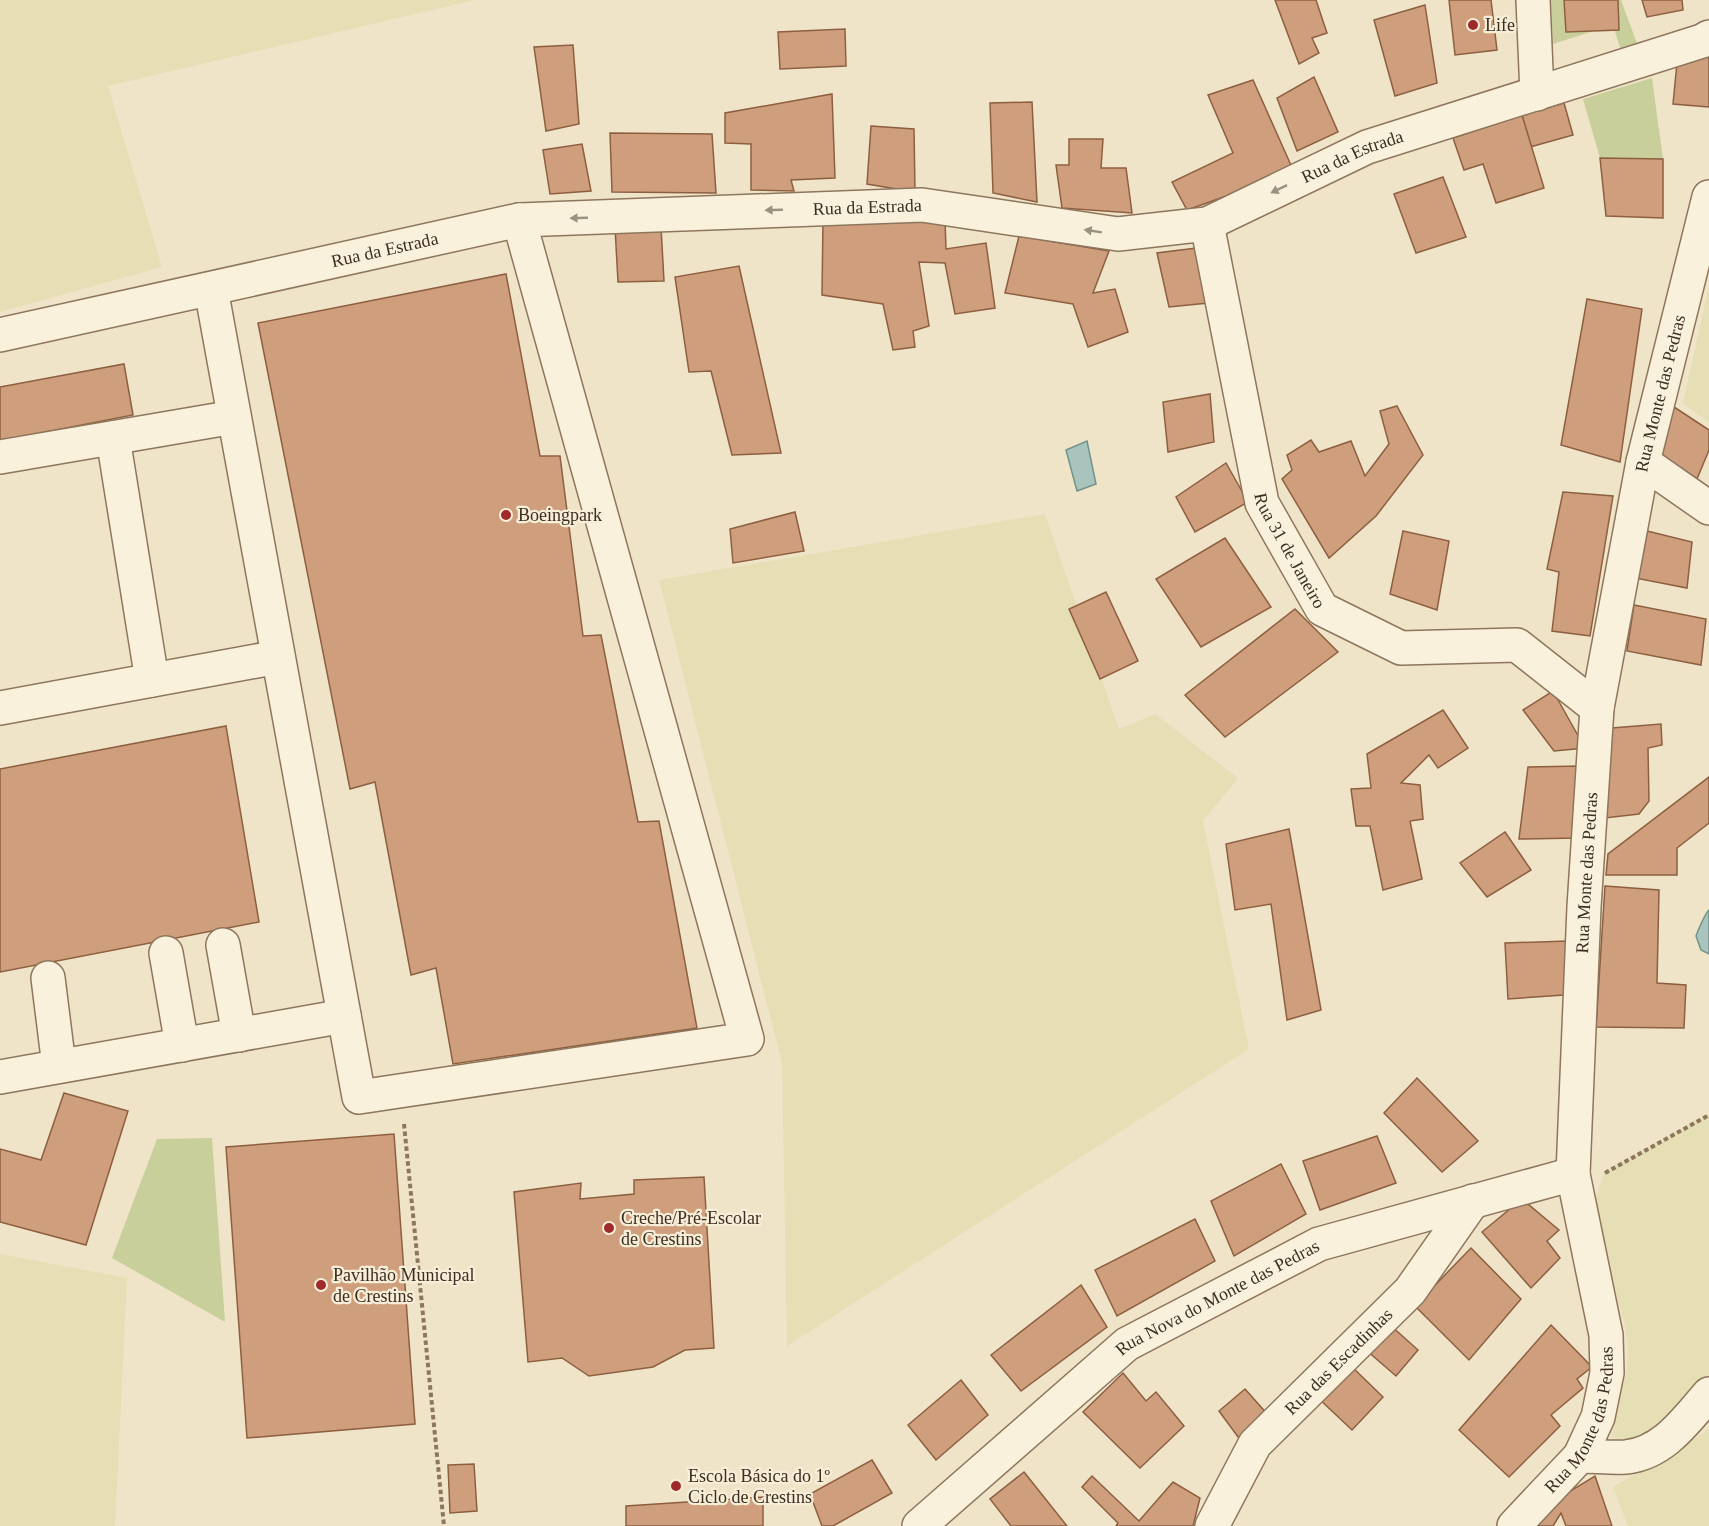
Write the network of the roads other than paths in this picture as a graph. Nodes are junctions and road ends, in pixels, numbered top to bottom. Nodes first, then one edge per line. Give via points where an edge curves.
1 (1533, 0) edge
2 (1709, 37) edge
3 (1537, 93) junction
4 (1709, 197) edge
5 (519, 220) junction
6 (1207, 224) junction
7 (211, 289) junction
8 (0, 335) edge
9 (234, 417) junction
10 (113, 438) junction
11 (0, 457) edge
12 (1642, 462) junction
13 (1709, 508) edge
14 (278, 657) junction
15 (152, 680) junction
16 (0, 708) edge
17 (1597, 708) junction
18 (223, 945) dead end
19 (166, 953) dead end
20 (48, 978) dead end
21 (344, 1016) junction
22 (239, 1035) junction
23 (182, 1045) junction
24 (59, 1066) junction
25 (0, 1077) edge
26 (1574, 1182) junction
27 (1473, 1201) junction
28 (1709, 1394) edge
29 (1580, 1456) junction
30 (919, 1526) edge
31 (1212, 1526) edge
32 (1514, 1526) edge

1 - 3 street
2 - 3 street, Rua da Estrada
3 -> 6 street, Rua da Estrada via 1366,147
4 - 12 street, Rua Monte das Pedras
6 -> 5 street, Rua da Estrada via 1118,234 921,205
5 - 7 street, Rua da Estrada
5 - 21 street via 747,1039 358,1097
6 - 17 street, Rua 31 de Janeiro via 1262,504 1322,609 1401,648 1517,645
7 - 8 street, Rua da Estrada
7 - 9 street
9 - 10 street
9 - 14 street
10 - 11 street
10 - 15 street
12 - 13 street
12 - 17 street, Rua Monte das Pedras
14 - 15 street
14 - 21 street
15 - 16 street
17 - 26 street, Rua Monte das Pedras via 1584,907
18 - 22 street
19 - 23 street
20 - 24 street
21 - 22 street
22 - 23 street
23 - 24 street
24 - 25 street
26 - 27 street, Rua Nova do Monte das Pedras
26 - 29 street, Rua Monte das Pedras via 1606,1335 1607,1373 1598,1417
27 - 30 street, Rua Nova do Monte das Pedras via 1318,1244 1127,1344
27 - 31 street, Rua das Escadinhas via 1410,1291 1255,1444
28 - 29 street via 1672,1436 1651,1450 1627,1457
29 - 32 street, Rua Monte das Pedras

